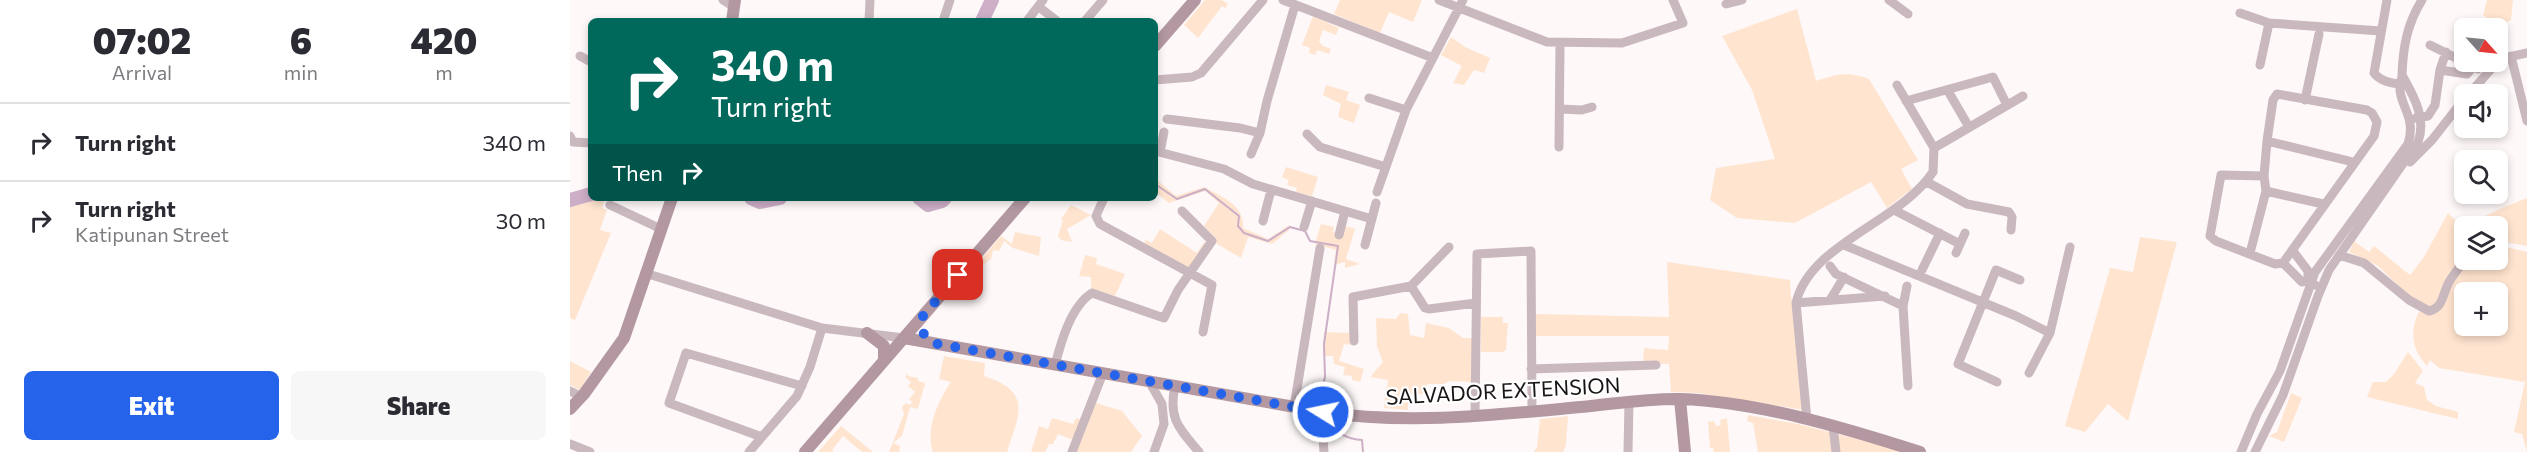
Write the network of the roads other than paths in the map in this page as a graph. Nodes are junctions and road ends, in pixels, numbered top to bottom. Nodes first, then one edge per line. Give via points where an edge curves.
1 (723, 0) edge
2 (870, 0) edge
3 (950, 0) edge
4 (1103, 0) edge
5 (1195, 0) edge
6 (1263, 0) edge
7 (1283, 0) edge
8 (1439, 0) edge
9 (1673, 0) edge
10 (1742, 0) edge
11 (1889, 0) edge
12 (2387, 0) edge
13 (2422, 0) edge
14 (1041, 3) edge
15 (734, 4) edge
16 (1462, 4) edge
17 (1726, 4) dead end
18 (1295, 5) junction
19 (2240, 13) dead end
20 (1908, 14) dead end
21 (869, 18) edge
22 (944, 18) edge
23 (1029, 18) edge
24 (1054, 18) edge
25 (1088, 18) edge
26 (2269, 23) junction
27 (2381, 31) junction
28 (2319, 34) dead end
29 (1158, 43) edge
30 (1560, 44) junction
31 (2430, 45) dead end
32 (2446, 52) junction
33 (2527, 53) edge
34 (580, 56) dead end
35 (2511, 56) junction
36 (1433, 58) junction
37 (588, 60) edge
38 (2260, 65) dead end
39 (2440, 70) junction
40 (1158, 78) edge
41 (2403, 80) junction
42 (2478, 84) edge
43 (1897, 85) dead end
44 (1948, 91) junction
45 (2023, 96) dead end
46 (1369, 98) dead end
47 (2305, 100) junction
48 (1906, 101) junction
49 (2007, 105) junction
50 (1592, 106) dead end
51 (1561, 109) junction
52 (1406, 110) junction
53 (2454, 111) edge
54 (2410, 118) junction
55 (2421, 118) junction
56 (1167, 119) dead end
57 (2527, 121) edge
58 (1969, 127) junction
59 (1164, 132) dead end
60 (1260, 133) junction
61 (1307, 134) dead end
62 (570, 136) edge
63 (2267, 141) junction
64 (588, 143) edge
65 (1559, 147) dead end
66 (1934, 148) junction
67 (1158, 149) edge
68 (1158, 152) edge
69 (1251, 154) dead end
70 (2402, 160) junction
71 (2353, 162) junction
72 (1386, 167) junction
73 (2264, 176) junction
74 (1927, 182) junction
75 (1271, 190) junction
76 (2266, 191) junction
77 (1377, 192) dead end
78 (671, 201) edge
79 (1021, 201) edge
80 (1103, 201) edge
81 (1312, 201) junction
82 (1376, 203) dead end
83 (2323, 204) junction
84 (610, 205) dead end
85 (1893, 210) junction
86 (1182, 211) dead end
87 (1345, 211) junction
88 (1372, 219) junction
89 (1263, 221) dead end
90 (1304, 227) dead end
91 (659, 228) junction
92 (2011, 230) dead end
93 (1940, 233) junction
94 (1965, 233) dead end
95 (1339, 235) dead end
96 (1365, 245) dead end
97 (1844, 245) junction
98 (1449, 247) dead end
99 (2070, 247) dead end
100 (1320, 248) dead end
101 (2293, 251) junction
102 (2250, 253) junction
103 (2339, 255) junction
104 (2283, 263) junction
105 (1830, 266) dead end
106 (1922, 270) dead end
107 (2458, 270) edge
108 (645, 273) junction
109 (1190, 273) junction
110 (1844, 277) junction
111 (2020, 280) dead end
112 (2309, 281) junction
113 (1411, 286) junction
114 (1907, 286) dead end
115 (2321, 288) junction
116 (1885, 296) junction
117 (1830, 300) junction
118 (1476, 303) junction
119 (1796, 303) junction
120 (1982, 304) junction
121 (1903, 306) junction
122 (923, 316) junction
123 (822, 328) junction
124 (1203, 332) dead end
125 (867, 333) junction
126 (2050, 333) junction
127 (904, 338) junction
128 (1354, 341) dead end
129 (932, 343) junction
130 (884, 361) junction
131 (2283, 362) junction
132 (1055, 365) junction
133 (1656, 365) dead end
134 (2294, 365) junction
135 (1531, 369) junction
136 (1103, 373) junction
137 (2030, 374) dead end
138 (1149, 381) junction
139 (1997, 382) dead end
140 (802, 386) junction
141 (1175, 386) junction
142 (1908, 386) dead end
143 (576, 394) edge
144 (1680, 399) junction
145 (1629, 402) junction
146 (1294, 407) junction
147 (570, 409) edge
148 (1532, 411) junction
149 (1325, 412) junction
150 (1475, 416) junction
151 (1806, 420) junction
152 (1833, 426) junction
153 (762, 437) junction
154 (570, 444) edge
155 (590, 452) edge
156 (749, 452) edge
157 (805, 452) edge
158 (1072, 452) edge
159 (1154, 452) edge
160 (1200, 452) edge
161 (1324, 452) edge
162 (1628, 452) edge
163 (1685, 452) edge
164 (1836, 452) edge
165 (1920, 452) edge
166 (2241, 452) edge
167 (2255, 452) edge

1 - 15 street
2 - 21 street
3 - 22 street
4 - 25 street
5 - 29 main road
6 - 40 street via 1201,73
7 - 18 street
8 - 16 street
9 - 30 street via 1683,23 1622,43
10 - 17 street
11 - 20 street
12 - 27 street
13 - 41 street via 2406,36
14 - 23 street
14 - 24 street
16 - 30 street via 1547,42
16 - 36 street
18 - 36 street
18 - 60 street
19 - 26 street
26 - 27 street
26 - 38 street
27 - 41 street via 2374,73 2378,78
28 - 47 street
30 - 51 street
31 - 32 street
32 - 39 street
32 - 39 street via 2476,68 2467,74
33 - 35 street
34 - 37 street
35 - 42 street via 2500,59
35 - 57 street
36 - 52 street
39 - 55 street via 2435,105
41 - 54 street via 2399,92
41 - 55 street
43 - 48 street
44 - 48 street
44 - 49 street via 1993,77
44 - 58 street
45 - 49 street
46 - 52 street
47 - 63 street via 2277,94
47 - 71 street via 2372,113 2377,122 2374,136
48 - 66 street
49 - 58 street
50 - 51 street via 1582,110
51 - 65 street
52 - 72 street
53 - 70 street via 2414,159
54 - 55 street
54 - 70 street via 2411,134
55 - 70 street via 2418,142
56 - 60 street
58 - 66 street
59 - 67 street
60 - 69 street
61 - 72 street via 1320,147
62 - 64 street via 573,141
63 - 71 street
63 - 73 street
66 - 74 street via 1933,172
68 - 75 street via 1224,169
70 - 103 street
70 - 112 street via 2373,189
71 - 83 street
72 - 77 street
73 - 76 street
73 - 102 street via 2221,175 2210,228 2210,236 2216,242
74 - 85 street
74 - 92 street via 1967,204 2009,212
75 - 81 street
75 - 89 street
76 - 83 street
76 - 102 street
78 - 91 main road
79 - 122 main road
80 - 109 street via 1096,216 1100,224
81 - 87 street
81 - 90 street
82 - 88 street
83 - 101 street
84 - 91 street
85 - 93 street
85 - 97 street
86 - 109 street via 1212,241
87 - 88 street
87 - 95 street
88 - 96 street
91 - 108 main road
93 - 94 street via 1958,248
93 - 106 street
97 - 119 street via 1808,274
97 - 120 street
98 - 113 street
99 - 126 street
100 - 146 street
101 - 104 street
101 - 112 street via 2308,271
102 - 104 street via 2275,264
103 - 107 street via 2364,263 2409,300 2429,311 2439,307
103 - 115 street
104 - 112 street via 2302,282
105 - 110 street
108 - 123 street
108 - 143 main road via 624,338
109 - 124 street via 1212,285
109 - 132 street via 1164,318 1092,293 1086,297 1064,332
110 - 116 street
110 - 117 street
111 - 120 street via 1996,270
112 - 115 street
112 - 131 street
113 - 118 street via 1425,308
113 - 128 street via 1353,297
114 - 121 street
115 - 134 street
116 - 117 street
116 - 121 street
117 - 119 street
118 - 135 street via 1477,254 1531,251
118 - 150 street
119 - 151 street
120 - 126 street
120 - 139 street via 1958,364
121 - 142 street
122 - 127 main road
122 - 129 main road via 923,333
123 - 125 street
123 - 140 street
125 - 127 street
125 - 130 main road via 884,346
126 - 137 street
127 - 129 main road, SALVADOR EXTENSION
127 - 130 main road
129 - 132 main road, SALVADOR EXTENSION
130 - 157 main road
131 - 134 street
131 - 166 street
132 - 136 main road, SALVADOR EXTENSION
133 - 135 street
134 - 167 street
135 - 148 street
136 - 138 main road, SALVADOR EXTENSION
136 - 158 street
138 - 141 main road, SALVADOR EXTENSION
138 - 159 street via 1162,404 1164,424
140 - 153 street via 791,405
140 - 153 street via 686,353 669,403
141 - 146 main road, SALVADOR EXTENSION
141 - 160 street via 1171,404 1175,418
143 - 147 main road
144 - 145 main road, SALVADOR EXTENSION
144 - 151 main road, SALVADOR EXTENSION
144 - 163 main road
145 - 148 main road, SALVADOR EXTENSION
145 - 162 street
146 - 149 main road, SALVADOR EXTENSION
148 - 150 main road, SALVADOR EXTENSION
149 - 150 main road, SALVADOR EXTENSION via 1403,419
149 - 161 street
151 - 152 main road, SALVADOR EXTENSION
152 - 164 street
152 - 165 main road, SALVADOR EXTENSION
153 - 156 street
154 - 155 street

